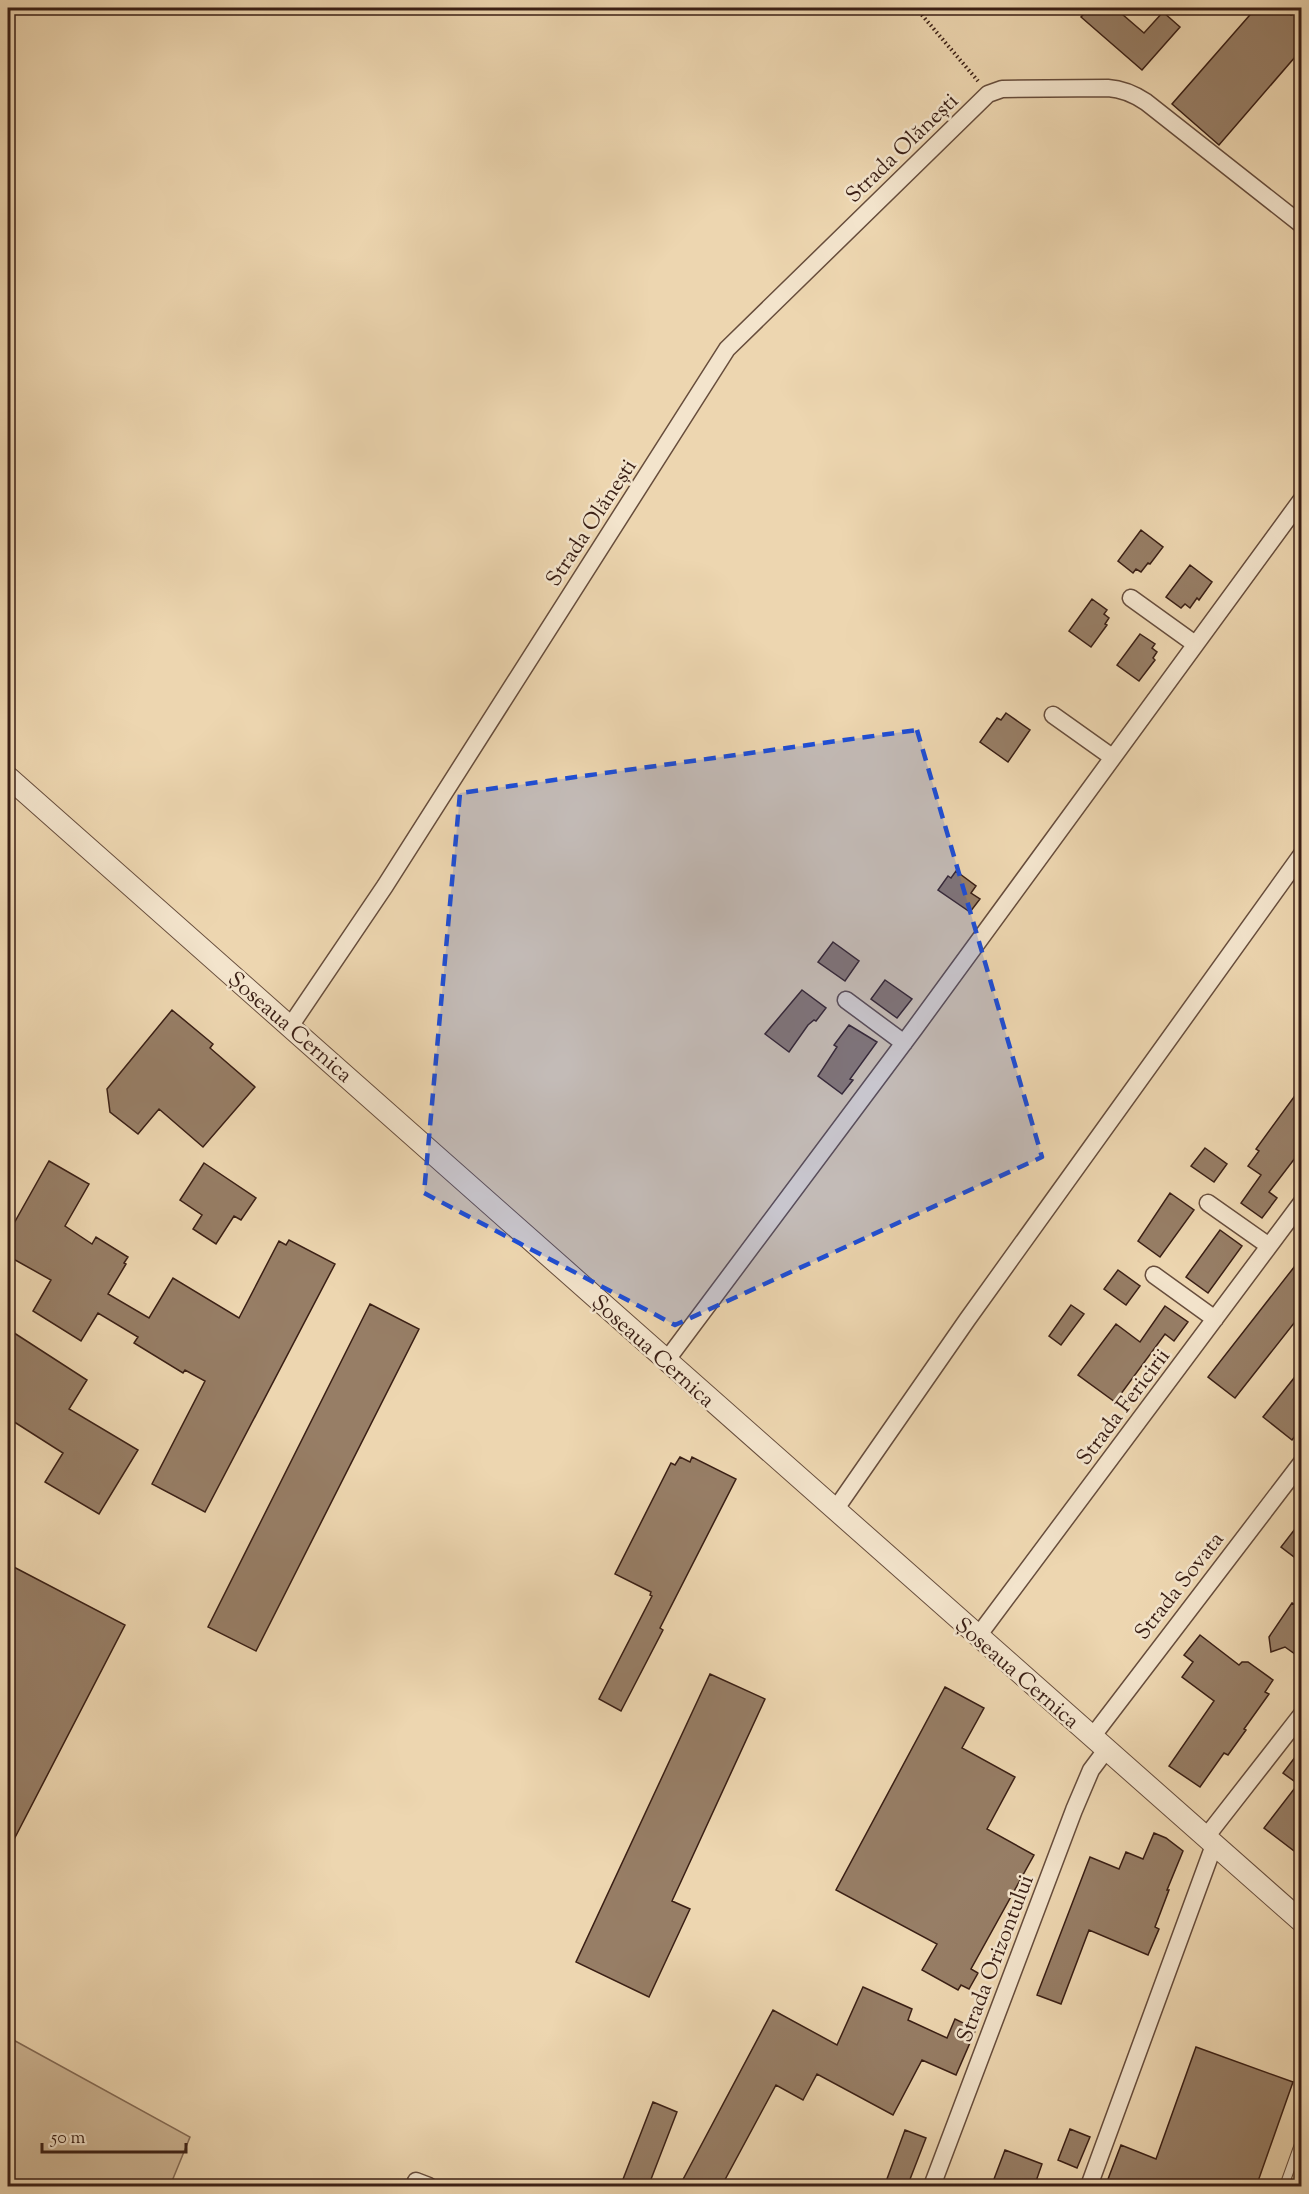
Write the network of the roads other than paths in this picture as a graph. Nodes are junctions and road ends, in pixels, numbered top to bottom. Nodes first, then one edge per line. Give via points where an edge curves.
1 (1302, 225) edge
2 (1302, 499) edge
3 (1131, 598) dead end
4 (1195, 644) junction
5 (1053, 715) dead end
6 (1113, 757) junction
7 (8, 777) edge
8 (1302, 854) edge
9 (846, 1000) dead end
10 (291, 1025) junction
11 (904, 1043) junction
12 (1302, 1202) edge
13 (1208, 1203) dead end
14 (1269, 1246) junction
15 (1155, 1275) dead end
16 (1215, 1319) junction
17 (666, 1361) junction
18 (1302, 1462) edge
19 (835, 1510) junction
20 (978, 1636) junction
21 (1302, 1714) edge
22 (1099, 1743) junction
23 (1210, 1841) junction
24 (1302, 1922) edge
25 (1302, 2136) edge
26 (933, 2187) edge
27 (1089, 2187) edge
28 (1284, 2187) edge

1 - 10 street, Strada Olănești via 1131,93 1108,88 1002,89 988,94 727,349 391,876
2 - 4 street
3 - 4 street
4 - 6 street
5 - 6 street
6 - 11 street
7 - 10 street, Șoseaua Cernica
8 - 19 street
9 - 11 street
10 - 17 street, Șoseaua Cernica
11 - 17 street
12 - 14 street, Strada Fericirii
13 - 14 street
14 - 16 street, Strada Fericirii
15 - 16 street
16 - 20 street, Strada Fericirii
17 - 19 street, Șoseaua Cernica
18 - 22 street, Strada Sovata
19 - 20 street, Șoseaua Cernica
20 - 22 street, Șoseaua Cernica
21 - 23 street
22 - 23 street, Șoseaua Cernica
22 - 26 street, Strada Orizontului
23 - 24 street, Șoseaua Cernica
23 - 27 street
25 - 28 lane

